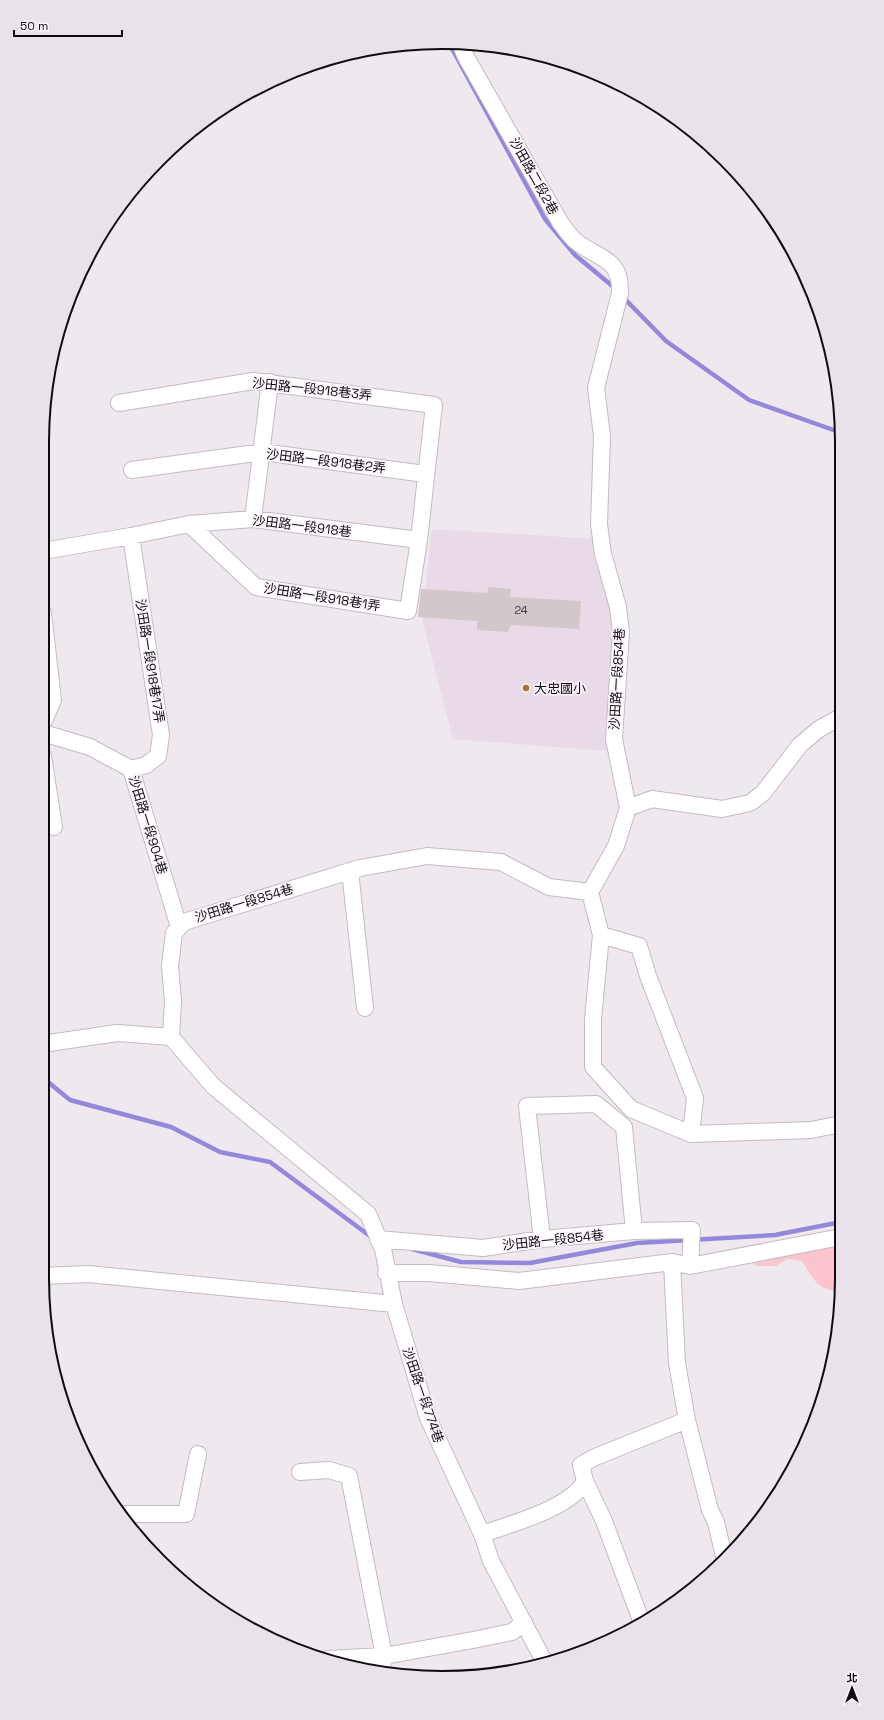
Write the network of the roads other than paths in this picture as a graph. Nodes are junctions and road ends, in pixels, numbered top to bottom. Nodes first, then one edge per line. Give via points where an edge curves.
1 (463, 50) edge
2 (620, 293) joint
3 (270, 382) junction
4 (119, 403) dead end
5 (262, 452) junction
6 (132, 470) dead end
7 (425, 474) junction
8 (253, 519) junction
9 (189, 524) junction
10 (131, 536) junction
11 (419, 540) junction
12 (49, 550) edge
13 (49, 665) edge
14 (49, 708) edge
15 (835, 721) edge
16 (49, 735) edge
17 (131, 769) junction
18 (49, 798) edge
19 (628, 808) junction
20 (54, 828) dead end
21 (350, 871) junction
22 (590, 892) junction
23 (179, 927) junction
24 (601, 935) junction
25 (365, 1008) dead end
26 (170, 1038) junction
27 (49, 1043) edge
28 (835, 1125) edge
29 (691, 1134) junction
30 (634, 1231) junction
31 (835, 1238) edge
32 (378, 1239) junction
33 (542, 1239) junction
34 (672, 1262) junction
35 (690, 1266) junction
36 (386, 1273) junction
37 (49, 1276) edge
38 (394, 1304) junction
39 (687, 1420) junction
40 (198, 1454) dead end
41 (300, 1472) dead end
42 (586, 1481) junction
43 (128, 1514) edge
44 (482, 1534) junction
45 (723, 1553) edge
46 (640, 1617) edge
47 (524, 1622) junction
48 (384, 1656) junction
49 (341, 1658) edge
50 (543, 1658) edge
51 (382, 1666) edge

1 - 2 street, 沙田路二段2巷 via 560,222 577,242 609,262 618,272
2 - 19 street, 沙田路一段854巷 via 596,388 602,436 599,524 603,554 618,607 621,632 614,739
3 - 4 street, 沙田路一段918巷3弄 via 253,381
3 - 5 street
3 - 7 street, 沙田路一段918巷3弄 via 434,405
5 - 6 street, 沙田路一段918巷2弄
5 - 7 street, 沙田路一段918巷2弄
5 - 8 street
7 - 11 street
8 - 9 street, 沙田路一段918巷
8 - 11 street, 沙田路一段918巷
9 - 10 street, 沙田路一段918巷
9 - 11 street, 沙田路一段918巷1弄 via 256,586 408,611
10 - 12 street, 沙田路一段918巷
10 - 17 street, 沙田路一段918巷17弄 via 161,735 158,756 146,765
13 - 14 street via 53,700
15 - 19 street via 800,744 763,793 750,803 722,809 652,799
16 - 17 street, 沙田路一段904巷 via 90,747
17 - 23 street, 沙田路一段904巷
18 - 20 street
19 - 22 street, 沙田路一段854巷 via 616,846
21 - 22 street, 沙田路一段854巷 via 427,856 501,862 549,887
21 - 23 street, 沙田路一段854巷 via 184,922
21 - 25 street
22 - 24 street
23 - 26 street, 沙田路一段854巷 via 174,933 170,966 173,1001
24 - 29 street via 639,946 695,1098
24 - 29 street via 593,1019 593,1067 631,1109
26 - 27 street via 117,1033
26 - 32 street via 213,1086 368,1214
28 - 29 street via 811,1130
30 - 33 street, 沙田路一段854巷
30 - 33 street via 624,1127 596,1104 527,1106
30 - 35 street, 沙田路一段854巷 via 692,1230
31 - 35 street
32 - 33 street, 沙田路一段854巷 via 483,1248
32 - 36 street via 383,1249
34 - 35 street
34 - 36 street via 519,1281 429,1273
34 - 39 street via 678,1363
36 - 38 street, 沙田路一段774巷
37 - 38 street via 88,1274
38 - 44 street, 沙田路一段774巷 via 428,1418
39 - 42 street via 581,1465
39 - 45 street
40 - 43 street via 186,1514
41 - 48 street via 329,1470 349,1476
42 - 44 street via 581,1490 546,1511
42 - 46 street via 604,1521
44 - 47 street, 沙田路一段774巷 via 491,1561
47 - 48 street via 512,1632
47 - 50 street, 沙田路一段774巷
48 - 49 street
48 - 51 street

